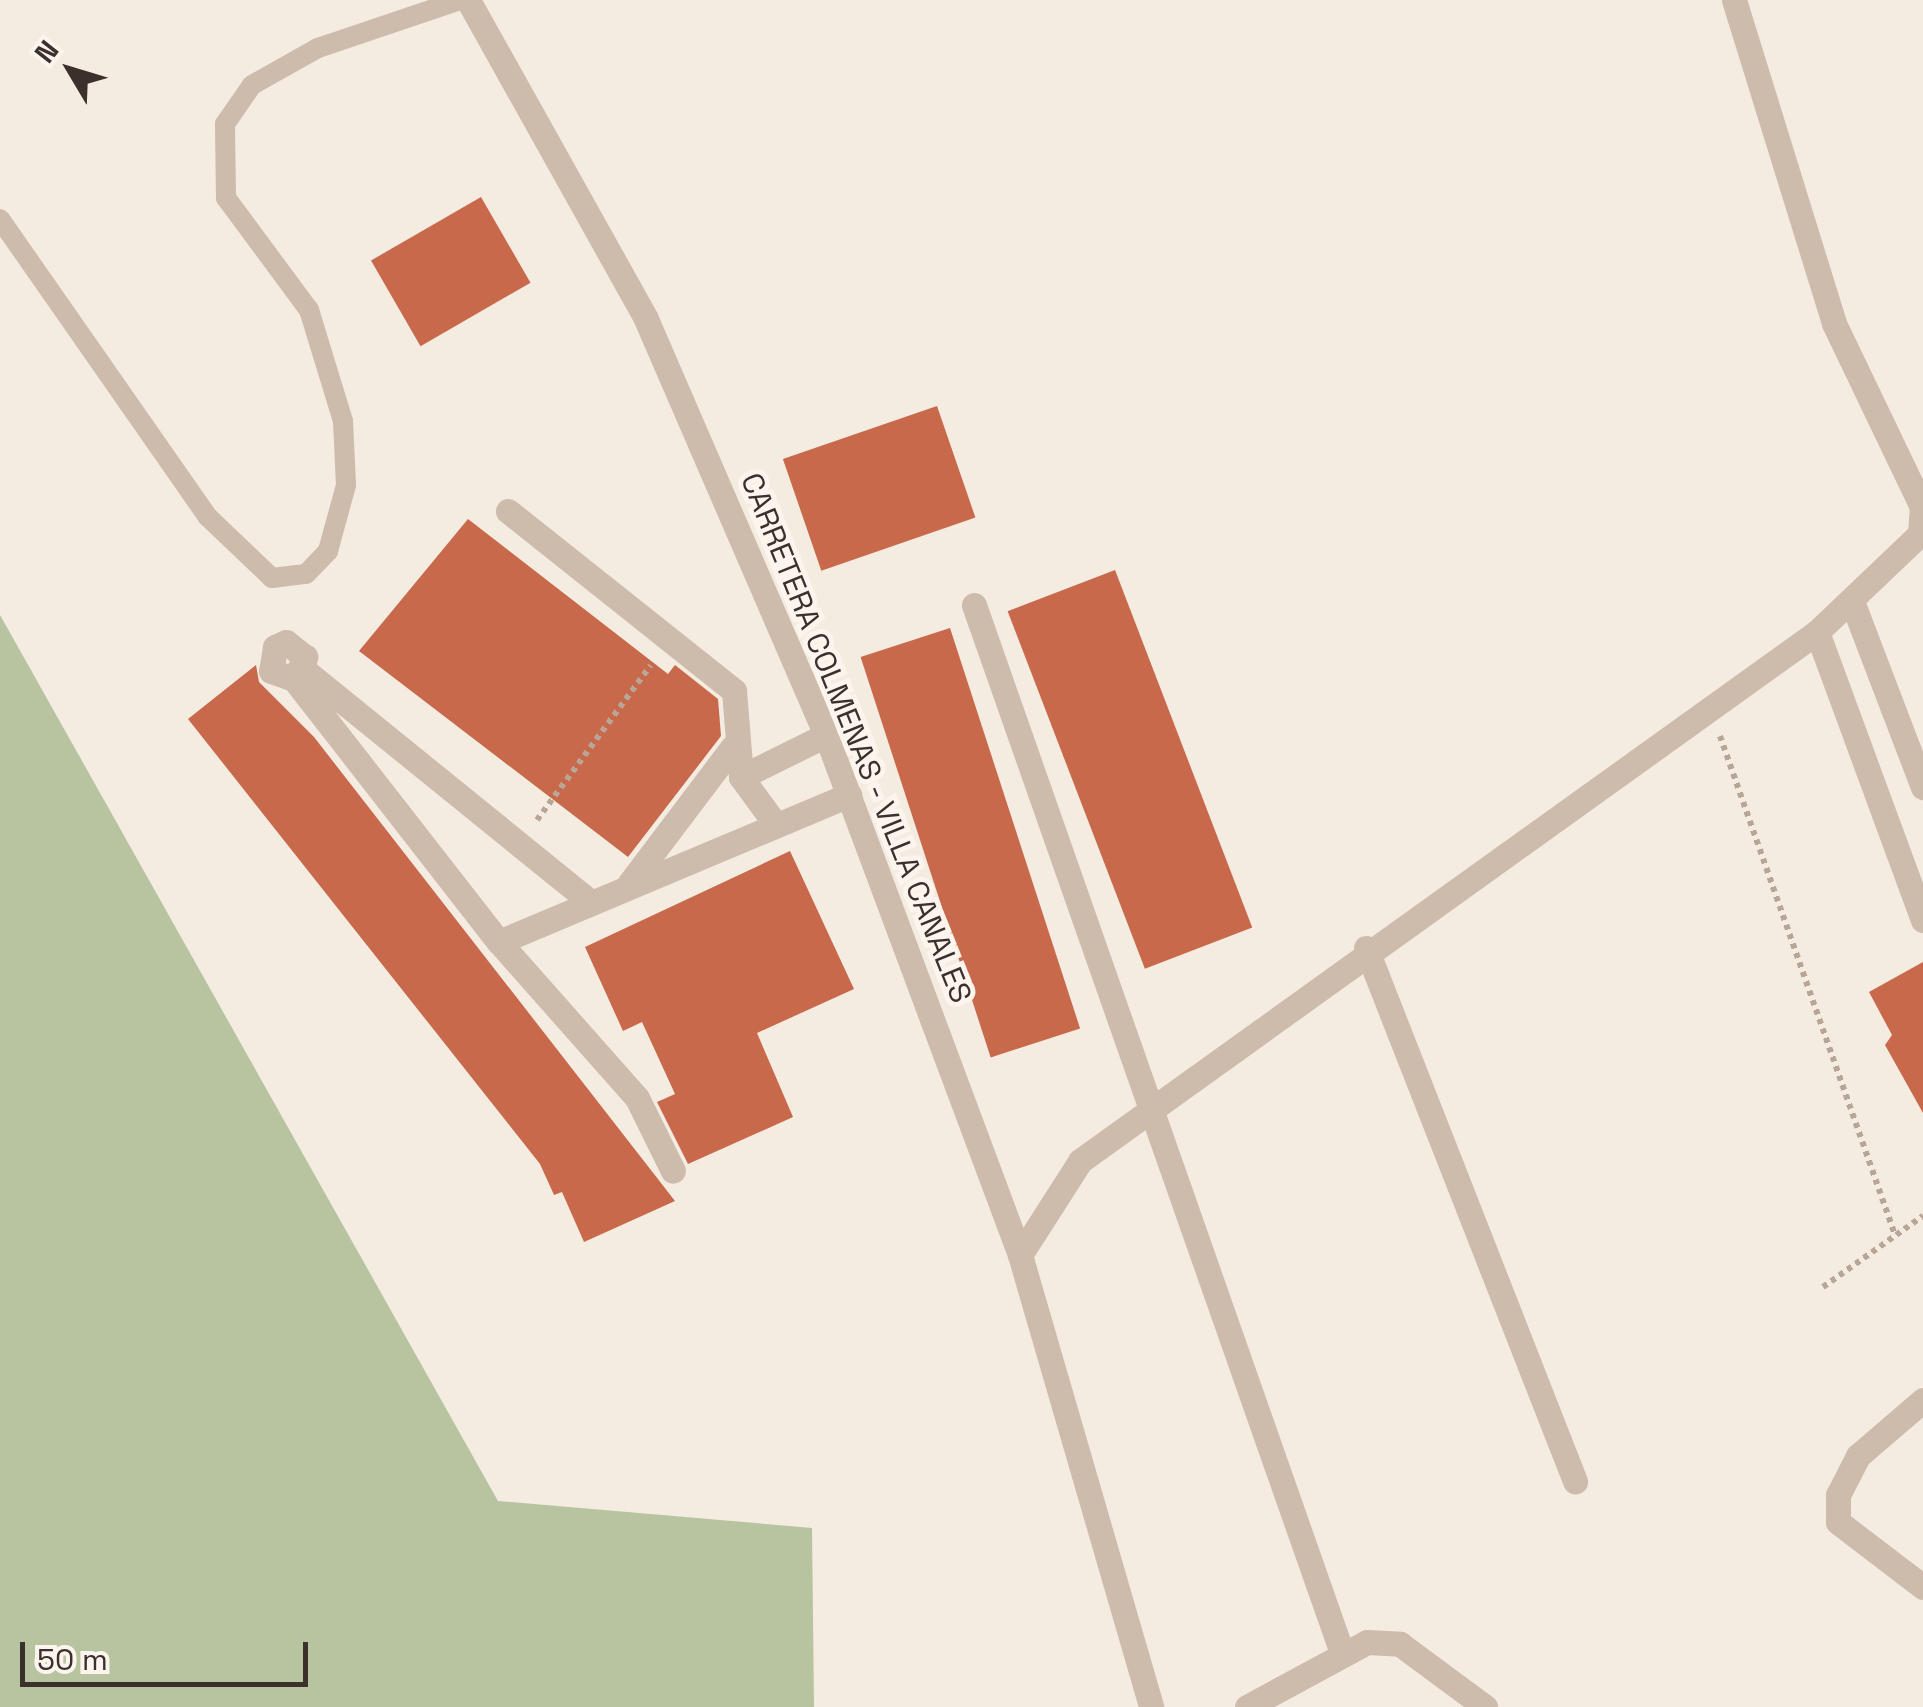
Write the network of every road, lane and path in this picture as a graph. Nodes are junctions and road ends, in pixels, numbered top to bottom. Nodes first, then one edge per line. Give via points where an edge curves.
1 (464, 0) edge
2 (1734, 0) edge
3 (0, 218) edge
4 (1923, 507) edge
5 (508, 511) dead end
6 (1854, 604) junction
7 (974, 605) dead end
8 (1817, 632) junction
9 (670, 639) junction
10 (1710, 706) junction
11 (826, 735) junction
12 (732, 748) junction
13 (741, 777) junction
14 (1923, 787) edge
15 (849, 795) junction
16 (776, 825) junction
17 (516, 849) junction
18 (630, 884) junction
19 (592, 903) junction
20 (1923, 920) edge
21 (499, 942) junction
22 (1366, 948) junction
23 (1155, 1102) junction
24 (674, 1171) dead end
25 (1923, 1216) edge
26 (1894, 1235) junction
27 (1020, 1255) junction
28 (1824, 1287) dead end
29 (1923, 1400) edge
30 (1575, 1481) dead end
31 (1923, 1587) edge
32 (1341, 1650) junction
33 (1151, 1707) edge
34 (1247, 1707) edge
35 (1485, 1707) edge

1 - 3 lane via 318,48 252,85 225,124 226,198 310,310 343,421 346,485 328,551 306,574 272,578 208,517
1 - 11 street, CARRETERA COLMENAS - VILLA CANALES via 646,319
2 - 4 street via 1834,322
4 - 6 street via 1920,534
5 - 9 street
6 - 8 street
6 - 14 street
7 - 23 street
8 - 10 street
8 - 20 street
9 - 12 street via 734,692 740,718
9 - 17 path
10 - 22 street
10 - 26 path
11 - 13 street
11 - 15 street, CARRETERA COLMENAS - VILLA CANALES
12 - 13 street
12 - 18 street
13 - 16 street
15 - 16 street
15 - 27 street, CARRETERA COLMENAS - VILLA CANALES
16 - 18 street
17 - 19 street
17 - 21 street via 299,674
18 - 19 street
19 - 21 street
21 - 24 street via 637,1098
22 - 23 street
22 - 30 street
23 - 27 street via 1071,1171
23 - 32 street
25 - 26 path
26 - 28 path
27 - 33 street, CARRETERA COLMENAS - VILLA CANALES
29 - 31 street via 1858,1456 1838,1495 1838,1522
32 - 34 street
32 - 35 street via 1400,1644

